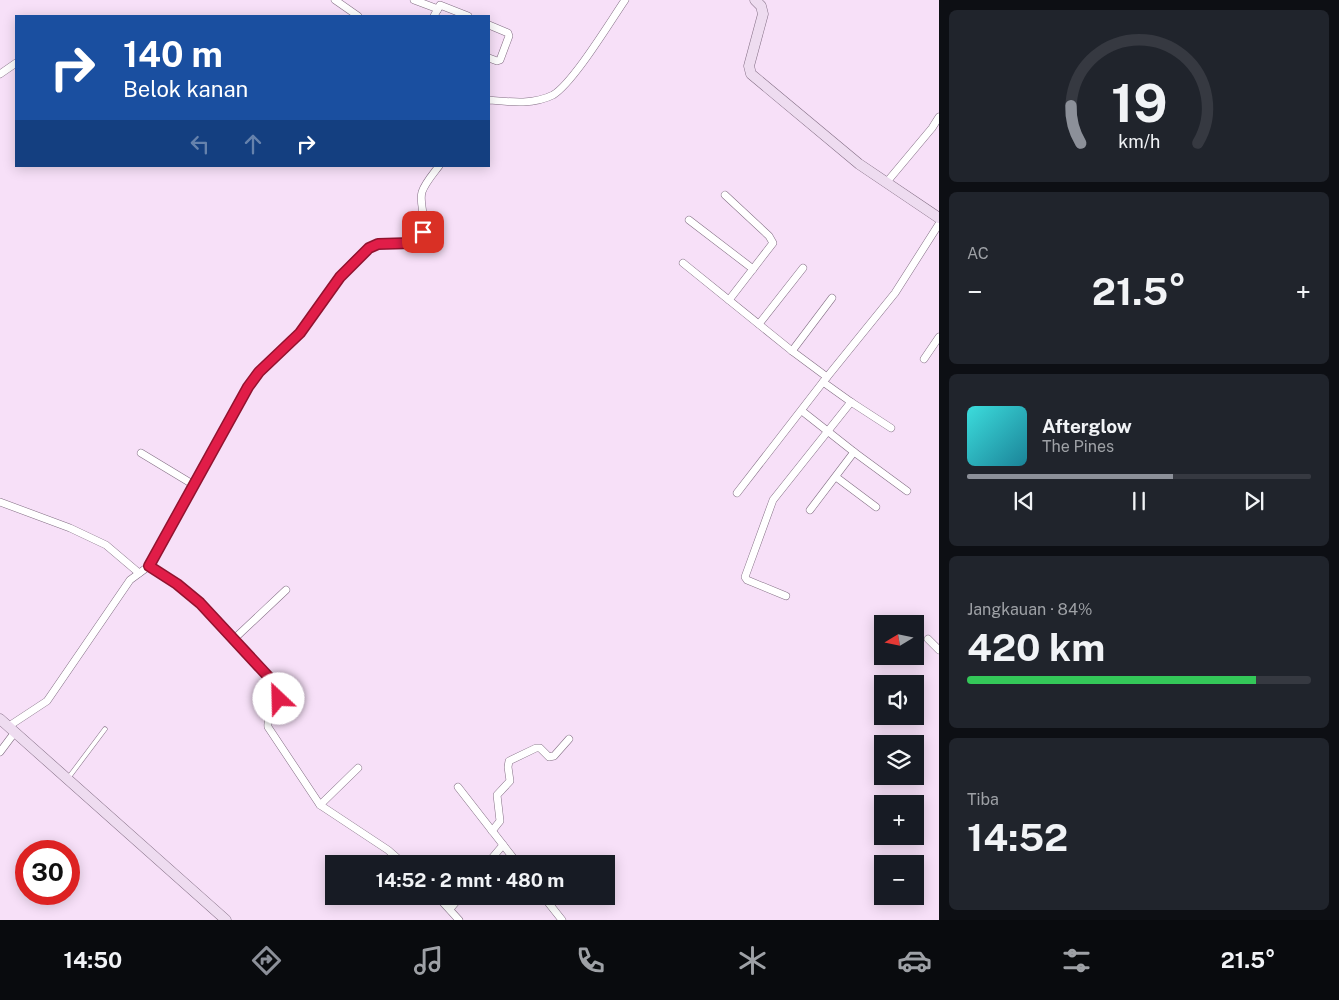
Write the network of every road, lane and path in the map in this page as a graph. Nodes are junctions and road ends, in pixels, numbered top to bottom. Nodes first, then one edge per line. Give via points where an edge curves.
1 (335, 0) edge
2 (414, 0) edge
3 (625, 0) edge
4 (755, 0) edge
5 (436, 13) edge
6 (357, 15) edge
7 (465, 15) edge
8 (490, 25) edge
9 (490, 58) edge
10 (15, 64) edge
11 (0, 74) edge
12 (490, 100) edge
13 (939, 117) edge
14 (438, 167) edge
15 (886, 183) junction
16 (725, 195) dead end
17 (939, 218) edge
18 (689, 220) dead end
19 (939, 224) edge
20 (683, 262) dead end
21 (753, 268) junction
22 (803, 268) dead end
23 (832, 298) dead end
24 (729, 300) junction
25 (759, 324) junction
26 (939, 337) edge
27 (792, 351) junction
28 (924, 359) dead end
29 (825, 379) junction
30 (851, 402) junction
31 (802, 411) junction
32 (891, 428) dead end
33 (828, 431) junction
34 (854, 452) junction
35 (141, 453) dead end
36 (836, 477) junction
37 (194, 485) junction
38 (907, 491) dead end
39 (738, 493) dead end
40 (1, 503) edge
41 (876, 507) dead end
42 (810, 510) dead end
43 (149, 566) junction
44 (140, 573) junction
45 (286, 590) dead end
46 (786, 596) dead end
47 (234, 639) junction
48 (928, 639) dead end
49 (939, 650) edge
50 (0, 719) edge
51 (105, 728) dead end
52 (12, 729) junction
53 (569, 739) dead end
54 (0, 752) edge
55 (358, 768) dead end
56 (68, 779) junction
57 (458, 787) dead end
58 (320, 805) junction
59 (492, 831) junction
60 (503, 845) junction
61 (394, 855) edge
62 (495, 855) edge
63 (511, 855) edge
64 (446, 905) edge
65 (453, 905) edge
66 (551, 905) edge
67 (450, 909) junction
68 (226, 920) edge
69 (460, 920) edge
70 (562, 920) edge

1 - 6 street
2 - 5 street
3 - 12 street via 574,74 554,94 526,102
4 - 15 street via 763,14 749,66 750,74 840,150
5 - 7 street via 442,6
8 - 9 street via 509,36 499,61
10 - 11 street
13 - 15 street
14 - 37 street via 422,193 422,235 411,244 378,244 369,248 340,277 300,333 248,387
15 - 17 street
16 - 21 street via 773,241
18 - 21 street
19 - 29 street via 895,293
20 - 24 street
21 - 24 street
22 - 25 street
23 - 27 street
24 - 25 street
25 - 27 street
26 - 28 street
27 - 29 street
29 - 30 street
29 - 31 street
30 - 32 street
30 - 33 street
31 - 33 street
31 - 39 street
33 - 34 street
33 - 46 street via 773,500 745,577
34 - 36 street
34 - 38 street
35 - 37 street
36 - 41 street
36 - 42 street
37 - 43 street
40 - 44 street via 106,545
43 - 44 street
43 - 47 street via 188,592
44 - 52 street via 130,580 47,701
45 - 47 street
47 - 58 street via 280,690 279,699 268,718 268,727
48 - 49 street
50 - 52 street
51 - 56 lane
52 - 54 street
52 - 56 street
53 - 59 street via 554,756 536,748 509,761 510,781 497,795 500,822
55 - 58 street
56 - 68 street
57 - 59 street
58 - 61 street
59 - 60 street
60 - 62 street
60 - 63 street
64 - 67 street
65 - 67 street
66 - 70 street
67 - 69 street

